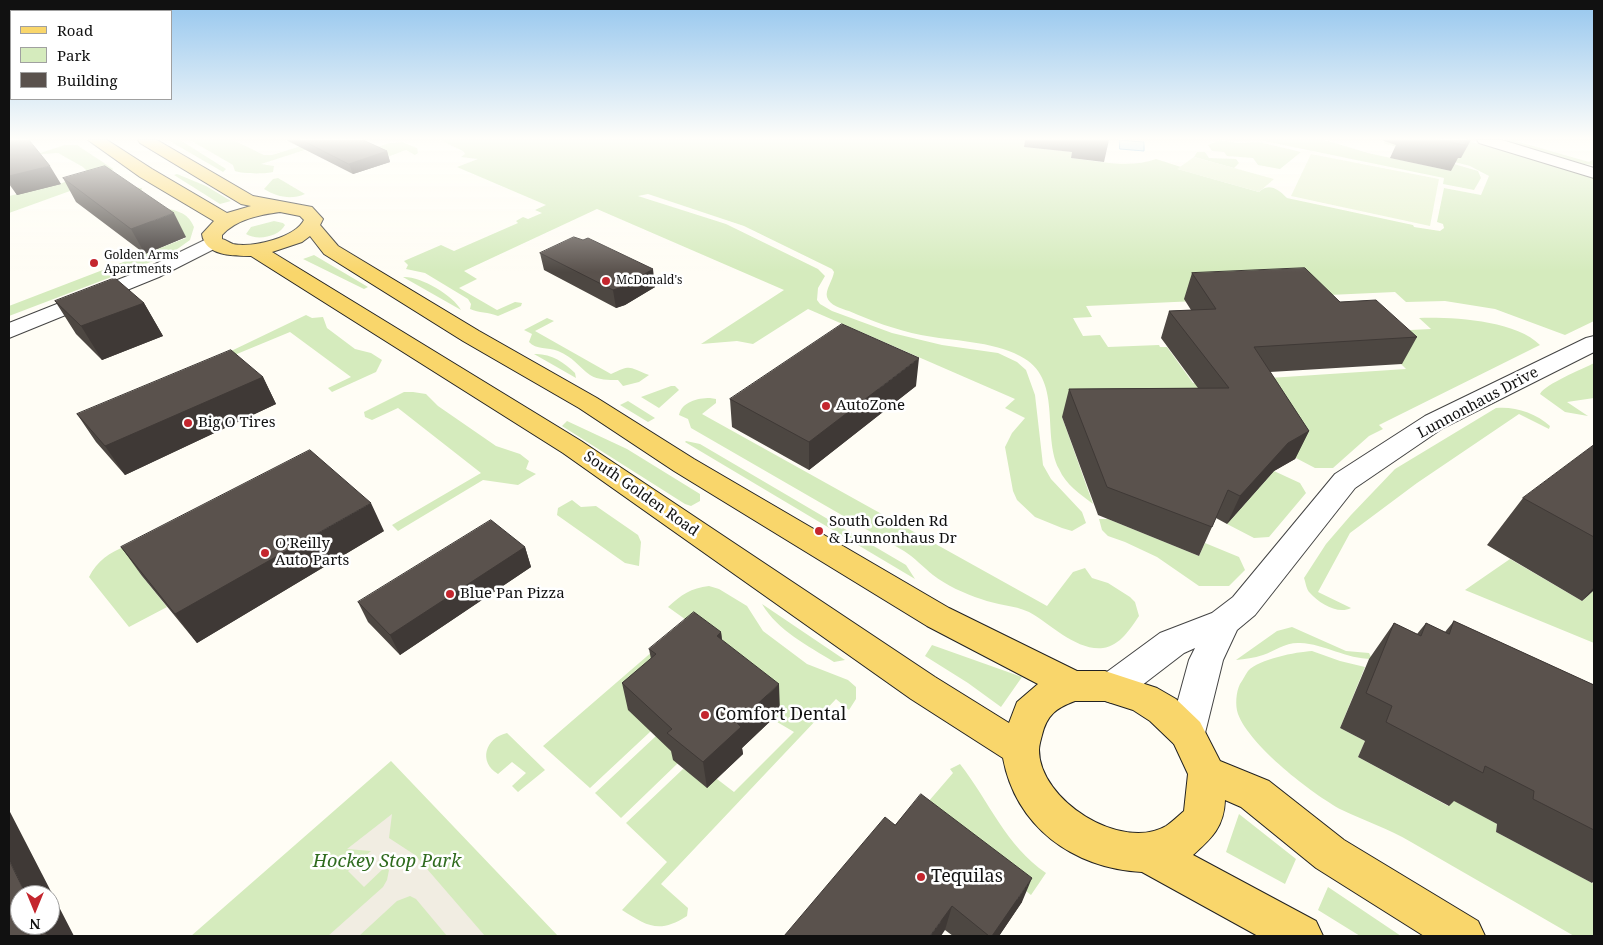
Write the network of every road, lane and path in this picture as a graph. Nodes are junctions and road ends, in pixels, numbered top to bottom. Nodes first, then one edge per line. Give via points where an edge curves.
1 (165, 184) edge
2 (220, 184) edge
3 (280, 207) junction
4 (226, 221) junction
5 (312, 227) junction
6 (213, 242) junction
7 (233, 250) junction
8 (255, 250) junction
9 (152, 273) junction
10 (9, 331) edge
11 (1594, 343) edge
12 (1224, 622) junction
13 (1073, 686) junction
14 (1112, 688) junction
15 (1187, 733) junction
16 (1020, 749) junction
17 (1207, 773) junction
18 (1146, 852) junction
19 (1301, 936) edge
20 (1463, 936) edge

1 - 4 main road
2 - 3 main road via 247,200
3 - 4 main road
3 - 5 main road via 310,212 314,216
4 - 6 main road via 212,234
5 - 8 main road via 284,243
5 - 13 main road via 330,250 588,403 684,465 938,617
6 - 7 main road via 218,247
6 - 9 street
7 - 8 main road
7 - 9 street
8 - 16 main road, South Golden Road via 572,447 916,683
9 - 10 street
11 - 12 street, Lunnonhaus Drive via 1434,422 1345,481 1244,606
12 - 14 street, Lunnonhaus Drive via 1172,643
12 - 15 street, Lunnonhaus Drive via 1206,660
13 - 14 main road
13 - 16 main road via 1048,696 1030,713
14 - 15 main road via 1145,699 1163,710
15 - 17 main road
16 - 18 main road via 1026,778 1044,807 1071,831 1090,842 1126,851
17 - 18 main road via 1205,812 1198,825 1176,843
17 - 20 main road via 1255,794 1330,854
18 - 19 main road

